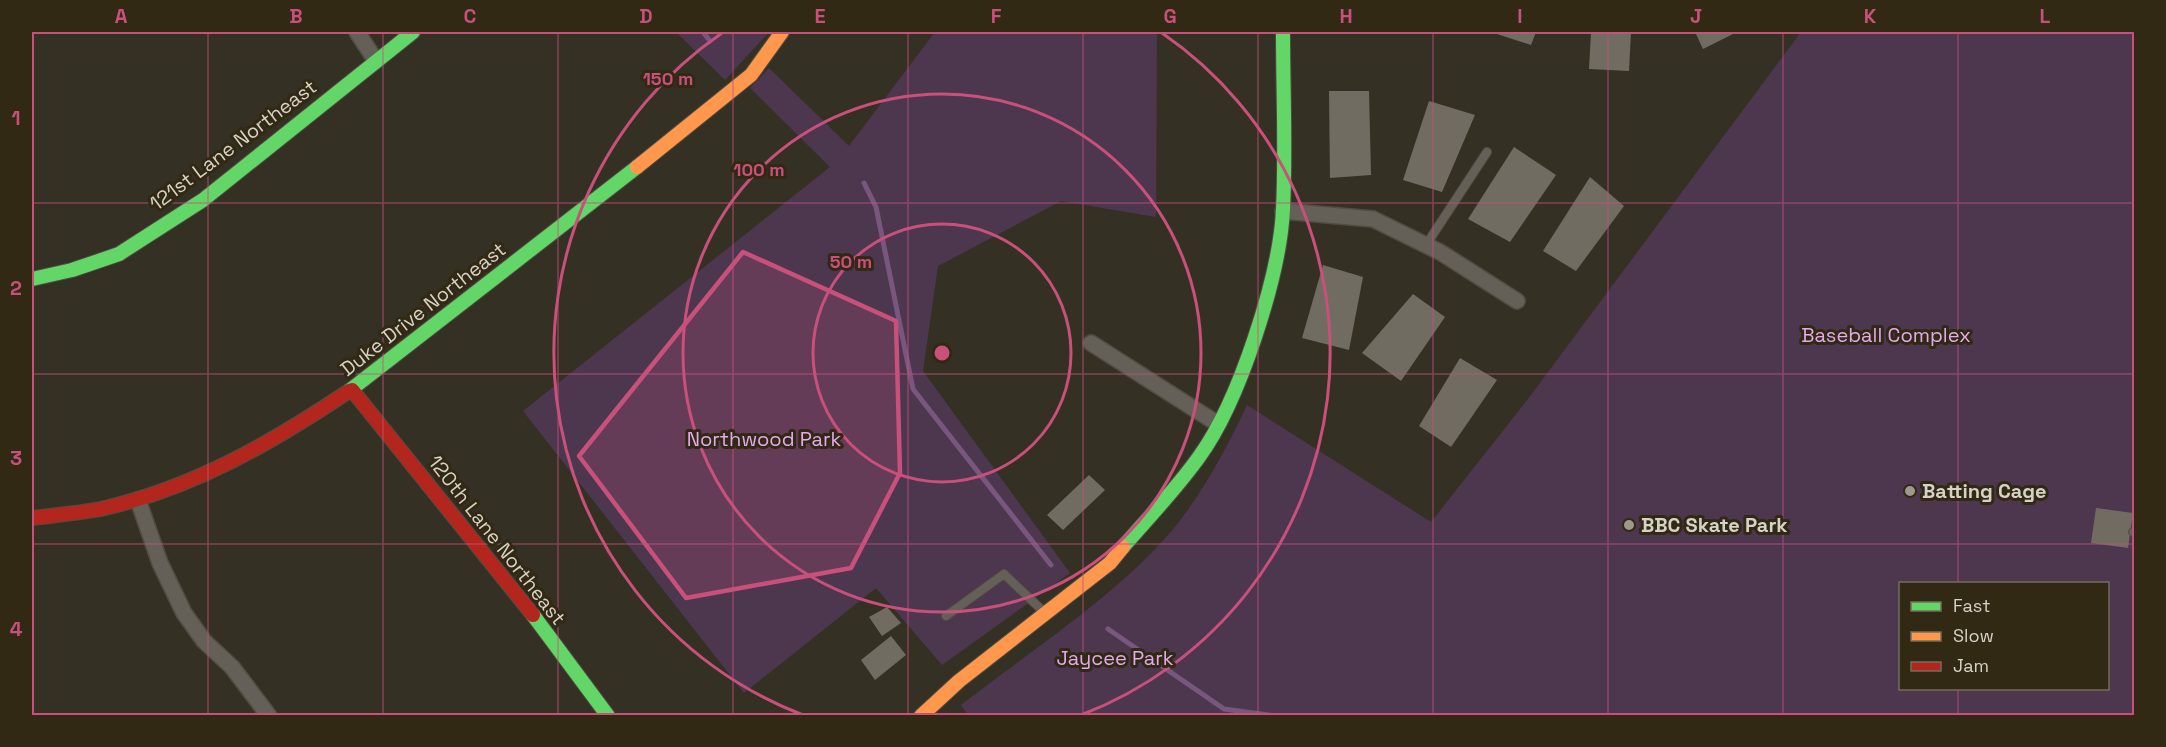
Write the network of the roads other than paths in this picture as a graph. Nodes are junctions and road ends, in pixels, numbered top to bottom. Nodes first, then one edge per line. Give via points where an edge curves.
1 (357, 32) edge
2 (413, 32) edge
3 (782, 32) edge
4 (1283, 32) edge
5 (376, 61) junction
6 (1487, 152) dead end
7 (1284, 211) junction
8 (1426, 245) junction
9 (32, 279) edge
10 (1516, 301) dead end
11 (1091, 343) dead end
12 (352, 390) junction
13 (1218, 424) junction
14 (138, 500) junction
15 (32, 518) edge
16 (1046, 613) junction
17 (946, 616) dead end
18 (269, 716) edge
19 (608, 716) edge
20 (921, 716) edge

1 - 5 street
2 - 5 street, 121st Lane Northeast
3 - 12 street, Duke Drive Northeast via 751,75
4 - 7 street
5 - 9 street, 121st Lane Northeast via 203,200 119,254
6 - 8 lane
7 - 8 street via 1373,219
7 - 13 street via 1268,291 1245,364
8 - 10 street
11 - 13 street
12 - 14 street, Duke Drive Northeast via 257,452 183,486
12 - 19 street, 120th Lane Northeast via 524,603
13 - 16 street via 1200,456 1110,563
14 - 15 street, Duke Drive Northeast
14 - 18 street via 159,563 184,614
16 - 17 lane via 1004,574
16 - 20 street via 958,681

